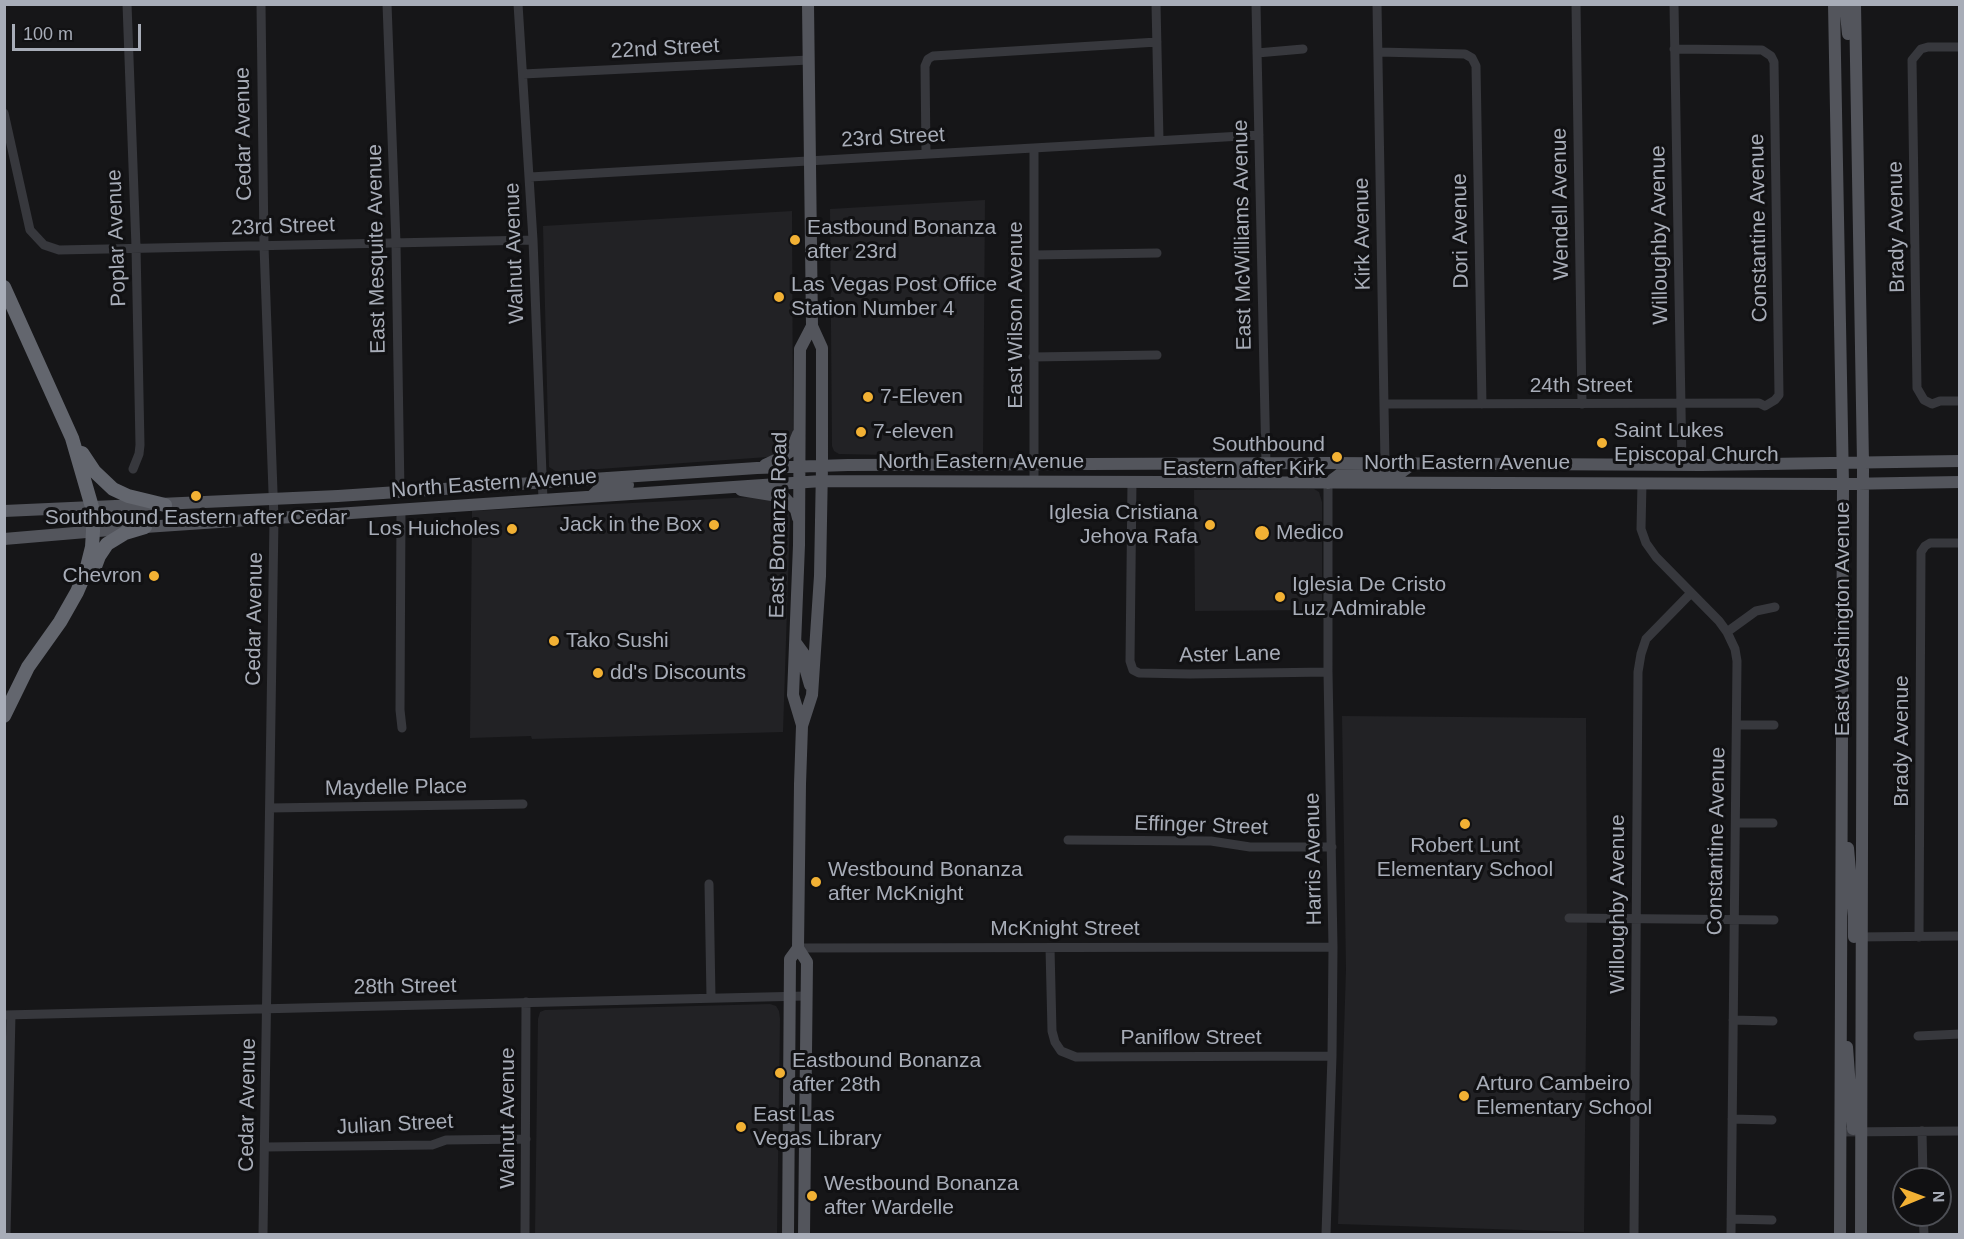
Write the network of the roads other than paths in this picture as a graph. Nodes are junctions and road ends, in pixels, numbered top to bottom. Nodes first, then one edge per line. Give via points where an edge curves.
1 (127, 4) edge
2 (261, 4) edge
3 (387, 4) edge
4 (518, 4) edge
5 (808, 4) edge
6 (1156, 4) edge
7 (1256, 4) edge
8 (1377, 4) edge
9 (1576, 4) edge
10 (1674, 4) edge
11 (1834, 4) edge
12 (1845, 4) edge
13 (1855, 4) edge
14 (1157, 42) junction
15 (1959, 46) edge
16 (1303, 49) dead end
17 (1674, 49) junction
18 (1378, 52) junction
19 (1257, 53) junction
20 (809, 60) junction
21 (523, 74) junction
22 (1856, 76) junction
23 (4, 113) edge
24 (1258, 135) junction
25 (1159, 140) junction
26 (1034, 148) junction
27 (926, 154) junction
28 (810, 160) junction
29 (530, 177) junction
30 (533, 240) junction
31 (396, 243) junction
32 (264, 246) junction
33 (136, 247) junction
34 (1156, 253) dead end
35 (1034, 255) junction
36 (4, 287) edge
37 (812, 326) junction
38 (1158, 355) dead end
39 (1033, 357) junction
40 (1775, 400) joint
41 (1959, 401) edge
42 (1681, 403) junction
43 (1385, 404) junction
44 (1482, 404) junction
45 (1582, 404) junction
46 (801, 418) junction
47 (72, 438) junction
48 (1959, 462) edge
49 (1385, 463) junction
50 (1863, 463) junction
51 (1266, 464) junction
52 (1414, 464) junction
53 (1843, 464) junction
54 (1035, 465) junction
55 (1682, 465) junction
56 (1701, 465) junction
57 (822, 466) junction
58 (800, 467) junction
59 (757, 468) junction
60 (132, 469) dead end
61 (641, 476) junction
62 (822, 481) junction
63 (1132, 481) junction
64 (542, 482) junction
65 (800, 482) junction
66 (1034, 482) junction
67 (1186, 482) junction
68 (1959, 482) edge
69 (1328, 483) junction
70 (1642, 483) junction
71 (1843, 484) junction
72 (1863, 484) junction
73 (727, 487) junction
74 (400, 492) junction
75 (592, 496) junction
76 (274, 499) junction
77 (543, 500) junction
78 (165, 505) junction
79 (92, 507) junction
80 (401, 510) junction
81 (4, 512) edge
82 (274, 519) junction
83 (145, 527) junction
84 (800, 528) junction
85 (93, 531) junction
86 (4, 539) edge
87 (1959, 543) edge
88 (1691, 593) junction
89 (71, 604) junction
90 (1775, 607) dead end
91 (1727, 632) junction
92 (796, 643) junction
93 (1328, 672) junction
94 (812, 695) junction
95 (4, 716) edge
96 (1737, 725) junction
97 (1774, 725) dead end
98 (802, 726) junction
99 (402, 728) dead end
100 (524, 804) dead end
101 (270, 808) junction
102 (1736, 823) junction
103 (1773, 824) dead end
104 (1068, 840) dead end
105 (1332, 847) junction
106 (709, 884) dead end
107 (1569, 918) dead end
108 (1636, 919) junction
109 (1735, 920) junction
110 (1774, 920) dead end
111 (1959, 936) edge
112 (1852, 937) junction
113 (1918, 937) junction
114 (1333, 947) junction
115 (798, 948) junction
116 (1050, 948) junction
117 (789, 996) junction
118 (806, 996) junction
119 (711, 998) junction
120 (526, 1002) junction
121 (268, 1008) junction
122 (8, 1015) edge
123 (1733, 1020) junction
124 (1773, 1021) dead end
125 (1959, 1035) edge
126 (1918, 1036) dead end
127 (1332, 1056) junction
128 (1732, 1119) junction
129 (1772, 1120) dead end
130 (1922, 1131) junction
131 (1959, 1131) edge
132 (1852, 1132) junction
133 (526, 1139) junction
134 (266, 1147) junction
135 (1923, 1167) edge
136 (1731, 1219) junction
137 (1772, 1220) dead end
138 (6, 1234) edge
139 (263, 1234) edge
140 (525, 1234) edge
141 (788, 1234) edge
142 (804, 1234) edge
143 (1326, 1234) edge
144 (1634, 1234) edge
145 (1731, 1234) edge
146 (1840, 1234) edge
147 (1861, 1234) edge

1 - 33 street, Poplar Avenue
2 - 32 street, Cedar Avenue
3 - 31 street, East Mesquite Avenue
4 - 21 street, Walnut Avenue
5 - 20 main road, East Bonanza Road
6 - 14 street
7 - 19 street, East McWilliams Avenue
8 - 18 street, Kirk Avenue
9 - 45 street, Wendell Avenue
10 - 17 street, Willoughby Avenue
11 - 53 main road, East Washington Avenue
12 - 22 main road via 1850,60
13 - 22 main road, East Washington Avenue
14 - 25 street
14 - 27 street via 933,56 925,66
15 - 41 street, Brady Avenue via 1928,47 1912,60 1917,388 1924,400 1932,404
16 - 19 street
17 - 40 street, Constantine Avenue via 1762,50 1774,62 1779,394
17 - 42 street, Willoughby Avenue
18 - 43 street, Kirk Avenue
18 - 44 street, Dori Avenue via 1465,54 1476,66
19 - 24 street, East McWilliams Avenue
20 - 21 street, 22nd Street
20 - 28 main road, East Bonanza Road
21 - 29 street, Walnut Avenue
22 - 50 main road, East Washington Avenue
23 - 33 street, 23rd Street via 30,230 36,239 59,250
24 - 25 street, 23rd Street
24 - 51 street, East McWilliams Avenue
25 - 26 street, 23rd Street
26 - 27 street, 23rd Street
26 - 35 street, East Wilson Avenue
27 - 28 street, 23rd Street
28 - 29 street, 23rd Street
28 - 37 main road, East Bonanza Road
29 - 30 street, Walnut Avenue
30 - 31 street, 23rd Street
30 - 64 street, Walnut Avenue
31 - 32 street, 23rd Street
31 - 74 street, East Mesquite Avenue
32 - 33 street, 23rd Street
32 - 76 street, Cedar Avenue
33 - 60 street, Poplar Avenue via 140,445
34 - 35 street
35 - 39 street, East Wilson Avenue
36 - 47 highway
37 - 46 main road, East Bonanza Road via 800,349
37 - 57 main road, East Bonanza Road via 822,348
38 - 39 street
39 - 54 street, East Wilson Avenue
40 - 42 street, 24th Street via 1765,406
42 - 45 street, 24th Street
42 - 55 street, Willoughby Avenue
43 - 44 street, 24th Street
43 - 49 street, Kirk Avenue
44 - 45 street, 24th Street
46 - 58 main road, East Bonanza Road
46 - 59 main road via 791,451
47 - 78 highway via 94,471 113,489
47 - 79 highway
48 - 50 main road, North Eastern Avenue
49 - 51 main road, North Eastern Avenue
49 - 52 main road, North Eastern Avenue
50 - 53 main road, North Eastern Avenue
50 - 72 main road, East Washington Avenue
51 - 54 main road, North Eastern Avenue
51 - 67 main road via 1261,471
52 - 55 main road, North Eastern Avenue
52 - 69 main road via 1399,474 1340,474
53 - 56 main road, North Eastern Avenue
53 - 71 main road, East Washington Avenue
54 - 57 main road, North Eastern Avenue
54 - 66 street, East Wilson Avenue
55 - 56 main road, North Eastern Avenue
56 - 70 main road via 1686,472 1656,473
57 - 58 main road, North Eastern Avenue
57 - 62 main road, East Bonanza Road
58 - 59 main road, North Eastern Avenue
58 - 65 main road, East Bonanza Road
59 - 61 main road, North Eastern Avenue
61 - 64 main road, North Eastern Avenue
61 - 75 main road via 635,484 601,487
62 - 65 main road, North Eastern Avenue
62 - 66 main road, North Eastern Avenue
62 - 94 main road, East Bonanza Road
63 - 66 main road, North Eastern Avenue
63 - 67 main road, North Eastern Avenue
63 - 93 street, Aster Lane via 1133,670 1139,674
64 - 74 main road, North Eastern Avenue
64 - 77 street, Walnut Avenue
65 - 73 main road, North Eastern Avenue
65 - 84 main road, East Bonanza Road
67 - 69 main road, North Eastern Avenue
68 - 72 main road, North Eastern Avenue
69 - 70 main road, North Eastern Avenue
69 - 93 street, Harris Avenue
70 - 71 main road, North Eastern Avenue
70 - 88 street, Constantine Avenue via 1641,529 1646,543
71 - 72 main road, North Eastern Avenue
71 - 112 main road, East Washington Avenue via 1841,805 1849,856
72 - 112 main road, East Washington Avenue
73 - 75 main road, North Eastern Avenue
73 - 84 main road via 784,497 796,510
74 - 76 main road, North Eastern Avenue
75 - 77 main road, North Eastern Avenue
76 - 78 main road, North Eastern Avenue
76 - 82 street, Cedar Avenue
77 - 80 main road, North Eastern Avenue
78 - 79 main road, North Eastern Avenue
79 - 81 main road, North Eastern Avenue
79 - 85 highway
80 - 82 main road, North Eastern Avenue
80 - 99 street
82 - 83 main road, North Eastern Avenue
82 - 101 street, Cedar Avenue
83 - 85 main road, North Eastern Avenue
83 - 89 highway via 107,544 82,597
84 - 92 main road, East Bonanza Road
85 - 86 main road, North Eastern Avenue
85 - 89 highway via 86,570
87 - 113 street, Brady Avenue via 1930,543 1921,552
88 - 91 street, Constantine Avenue
88 - 108 street, Willoughby Avenue via 1646,639 1641,654
89 - 95 highway via 28,667
90 - 91 street via 1756,611
91 - 96 street, Constantine Avenue via 1737,661
92 - 94 main road via 804,654
92 - 98 main road, East Bonanza Road via 793,695
93 - 105 street, Harris Avenue
94 - 98 main road, East Bonanza Road
96 - 97 street
96 - 102 street, Constantine Avenue
98 - 115 main road, East Bonanza Road
100 - 101 street, Maydelle Place
101 - 121 street, Cedar Avenue
102 - 103 street
102 - 109 street, Constantine Avenue
104 - 105 street, Effinger Street
105 - 114 street, Harris Avenue
106 - 119 street
107 - 108 street
108 - 109 street
108 - 144 street, Willoughby Avenue
109 - 110 street
109 - 123 street, Constantine Avenue
111 - 113 street
112 - 113 street
112 - 132 main road, East Washington Avenue
112 - 132 main road, East Washington Avenue via 1841,1011 1848,1053
114 - 116 street, McKnight Street
114 - 127 street, Harris Avenue
115 - 116 street, McKnight Street
115 - 117 main road, East Bonanza Road via 790,959
115 - 118 main road, East Bonanza Road via 807,962
116 - 127 street, Paniflow Street via 1055,1042 1061,1051 1076,1057
117 - 118 street, 28th Street
117 - 119 street, 28th Street
117 - 141 main road, East Bonanza Road
118 - 142 main road, East Bonanza Road
119 - 120 street, 28th Street
120 - 121 street, 28th Street
120 - 133 street, Walnut Avenue
121 - 122 street, 28th Street
121 - 134 street, Cedar Avenue
122 - 138 street
123 - 124 street
123 - 128 street, Constantine Avenue
125 - 126 street
127 - 143 street, Harris Avenue
128 - 129 street
128 - 136 street, Constantine Avenue
130 - 131 street
130 - 132 street
130 - 135 street
132 - 146 main road, East Washington Avenue
132 - 147 main road, East Washington Avenue
133 - 134 street, Julian Street via 446,1140 432,1145
133 - 140 street, Walnut Avenue
134 - 139 street, Cedar Avenue
136 - 137 street
136 - 145 street, Constantine Avenue

